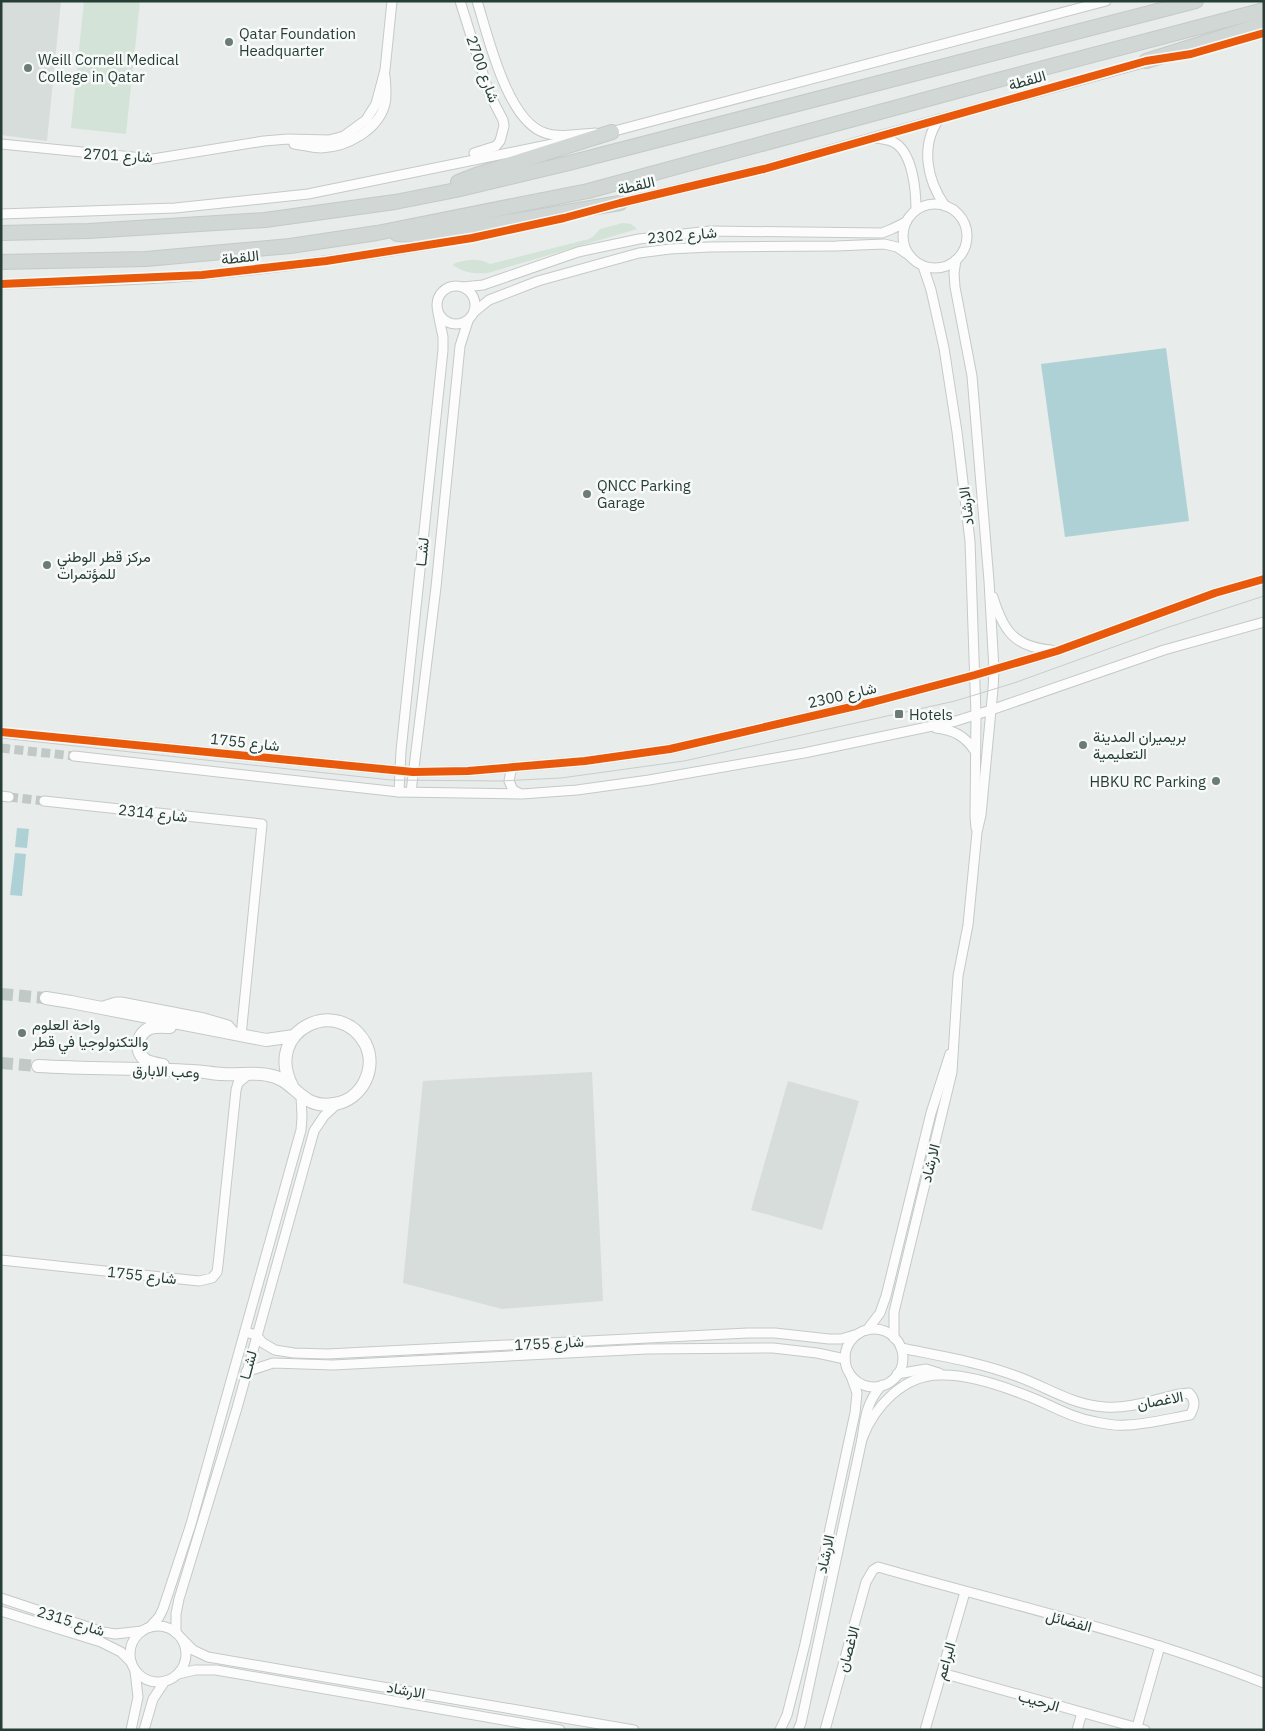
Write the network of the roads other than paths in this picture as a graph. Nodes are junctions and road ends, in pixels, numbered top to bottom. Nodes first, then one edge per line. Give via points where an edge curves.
1 (392, 1) edge
2 (460, 1) edge
3 (477, 1) edge
4 (1106, 1) edge
5 (1196, 1) edge
6 (1264, 10) edge
7 (1264, 24) edge
8 (1264, 34) edge
9 (1146, 61) junction
10 (939, 119) junction
11 (612, 132) junction
12 (871, 138) junction
13 (1, 144) edge
14 (421, 170) junction
15 (422, 196) junction
16 (620, 203) junction
17 (945, 206) junction
18 (916, 210) junction
19 (1, 214) edge
20 (906, 222) junction
21 (377, 233) junction
22 (1, 234) edge
23 (910, 256) junction
24 (956, 260) junction
25 (1, 262) edge
26 (922, 266) junction
27 (1, 284) edge
28 (463, 287) junction
29 (474, 312) junction
30 (438, 313) junction
31 (468, 320) junction
32 (1264, 579) edge
33 (988, 581) junction
34 (1264, 622) edge
35 (1056, 651) junction
36 (994, 670) junction
37 (975, 675) junction
38 (991, 710) junction
39 (976, 715) junction
40 (928, 727) junction
41 (75, 739) tunnel mouth
42 (975, 751) junction
43 (74, 756) tunnel mouth
44 (514, 767) junction
45 (399, 770) junction
46 (413, 772) junction
47 (399, 792) junction
48 (411, 792) junction
49 (522, 794) junction
50 (44, 802) tunnel mouth
51 (977, 832) junction
52 (46, 998) tunnel mouth
53 (98, 1008) junction
54 (244, 1010) junction
55 (228, 1025) junction
56 (198, 1028) junction
57 (239, 1036) junction
58 (294, 1036) junction
59 (953, 1046) junction
60 (38, 1066) tunnel mouth
61 (194, 1071) junction
62 (251, 1073) junction
63 (223, 1074) junction
64 (292, 1086) junction
65 (236, 1090) junction
66 (301, 1096) junction
67 (336, 1104) junction
68 (1, 1260) edge
69 (867, 1330) junction
70 (245, 1332) junction
71 (858, 1334) junction
72 (256, 1335) junction
73 (894, 1338) junction
74 (901, 1348) junction
75 (845, 1359) junction
76 (246, 1372) junction
77 (897, 1374) junction
78 (851, 1376) junction
79 (954, 1376) junction
80 (882, 1385) junction
81 (862, 1438) junction
82 (873, 1570) joint
83 (965, 1592) junction
84 (1, 1598) edge
85 (1, 1611) edge
86 (146, 1629) junction
87 (179, 1636) junction
88 (1160, 1646) junction
89 (131, 1662) junction
90 (135, 1671) junction
91 (942, 1673) junction
92 (178, 1674) junction
93 (165, 1681) junction
94 (1264, 1683) edge
95 (1082, 1713) junction
96 (1141, 1729) edge
97 (131, 1730) edge
98 (144, 1730) edge
99 (560, 1730) edge
100 (634, 1730) edge
101 (780, 1730) edge
102 (798, 1730) edge
103 (825, 1730) edge
104 (925, 1730) edge
105 (1077, 1730) edge

1 - 13 street, شارع 2701 via 385,105 376,123 350,141 321,148 264,141 153,158
2 - 14 street, شارع 2700 via 489,94 503,120 503,134 496,146 488,150
3 - 11 street, شارع 2700 via 501,76 524,120 534,128 558,135
4 - 11 street
5 - 15 main road via 569,163
6 - 21 main road, اللقطة via 588,191
7 - 9 main road
8 - 9 street, اللقطة via 1191,54
9 - 10 street, اللقطة
10 - 12 street, اللقطة
10 - 17 street via 930,135 927,153 934,186
11 - 14 street
11 - 15 main road via 476,175
12 - 16 street, اللقطة via 764,169
12 - 18 street via 895,143 905,153 912,173
14 - 19 street via 308,194 175,208
15 - 22 main road via 265,220
16 - 21 main road via 419,235
16 - 27 street, اللقطة via 472,238 326,261 202,275
17 - 18 street via 930,204
17 - 24 street via 954,210 965,225 966,244
18 - 20 street
20 - 23 street via 903,239
20 - 28 street, شارع 2302 via 882,233 710,232 639,239 578,252 493,282
21 - 25 main road, اللقطة via 290,246 146,259
23 - 26 street
23 - 29 street, شارع 2302 via 897,247 884,244 670,249 639,253 538,281 489,300
24 - 26 street via 940,268
24 - 33 street, الارشاد via 955,287 972,376
26 - 37 street, الارشاد via 940,330 957,432 970,541
28 - 29 street via 475,300
28 - 30 street via 452,286 442,292 437,302
29 - 31 street
30 - 31 street via 451,324
30 - 45 street, لشــا via 443,350
31 - 46 street, لشــا via 460,346 436,588
32 - 35 street, شارع 2300 via 1215,593
33 - 35 street, الارشاد via 1001,621 1014,638 1032,648
33 - 36 street, الارشاد
34 - 38 street via 1164,650
35 - 36 street, شارع 2300
36 - 37 street, شارع 2300
36 - 38 street, الارشاد
37 - 39 street, الارشاد
37 - 44 street, شارع 2300 via 670,749
38 - 39 street
38 - 51 street, الارشاد
39 - 40 street
39 - 42 street, الارشاد
40 - 42 street via 957,732
40 - 49 street via 649,780
41 - 45 street, شارع 1755
42 - 51 street, الارشاد
43 - 47 street
44 - 46 street, شارع 2300
44 - 49 street via 509,781 513,790
45 - 46 street, شارع 1755
45 - 47 street, لشــا
46 - 48 street, لشــا
47 - 48 street
48 - 49 street
50 - 54 street, شارع 2314 via 262,824
51 - 59 street, الارشاد via 968,925 958,976
52 - 53 street
53 - 55 street via 121,1002
53 - 56 street
54 - 55 street via 236,1021
54 - 57 street
55 - 57 street
56 - 57 street
56 - 61 street via 150,1028 142,1034 139,1043 140,1053 148,1061
57 - 58 street via 266,1040
58 - 64 street via 285,1061
58 - 67 street via 309,1025 336,1022 349,1027 365,1044 370,1063 366,1081 354,1096
59 - 69 street, الارشاد via 931,1113 886,1296 880,1313
59 - 73 street, الارشاد via 949,1090 894,1312
60 - 61 street, وعب الابارق
61 - 63 street, وعب الابارق
62 - 63 street, وعب الابارق
62 - 64 street, وعب الابارق via 276,1076
62 - 65 street via 241,1080
63 - 65 street via 232,1079
64 - 66 street
65 - 68 street, شارع 1755 via 218,1265 212,1278 199,1281
66 - 67 street via 318,1104
66 - 70 street, لشــا via 301,1130
67 - 72 street, لشــا via 314,1131
69 - 71 street
69 - 73 street via 882,1330
70 - 72 street, شارع 1755
70 - 86 street, لشــا via 179,1563 163,1609
71 - 72 street, شارع 1755 via 830,1339 748,1333 327,1354 275,1350
71 - 75 street via 847,1348
72 - 76 street, لشــا
73 - 74 street
74 - 77 street via 902,1363
74 - 79 street, الاغصان via 986,1365 1019,1376 1059,1396 1094,1406 1123,1406 1189,1393 1194,1400 1194,1408 1190,1415 1126,1426 1095,1422 1062,1412 1026,1395 983,1381
75 - 76 street, شارع 1755 via 773,1348 647,1349 333,1365 273,1363
75 - 78 street
76 - 87 street, لشــا via 179,1599 176,1614
77 - 79 street, الاغصان via 926,1369
77 - 80 street
78 - 80 street via 866,1385
78 - 101 street, الارشاد via 857,1393 855,1413 802,1653
79 - 81 street, الاغصان via 939,1374 897,1390 875,1412
80 - 81 street, الارشاد via 869,1402
81 - 102 street, الارشاد
82 - 83 street, الفضائل via 878,1567
82 - 103 street, الاغصان via 866,1582
83 - 88 street, الفضائل
83 - 91 street, البراعم
84 - 86 street, شارع 2315 via 103,1632 115,1634
85 - 89 street, شارع 2315 via 101,1642 121,1652
86 - 87 street via 164,1627
86 - 89 street via 132,1642
87 - 92 street via 186,1655
87 - 100 street, الارشاد via 193,1650 208,1656
88 - 94 street, الفضائل
88 - 96 street, الرحيب
89 - 90 street
90 - 93 street via 151,1681
90 - 97 street via 138,1697
91 - 95 street, الرحيب
91 - 104 street, البراعم
92 - 93 street
92 - 99 street, الارشاد via 216,1670
93 - 98 street via 153,1699
95 - 96 street, الرحيب
95 - 105 street

